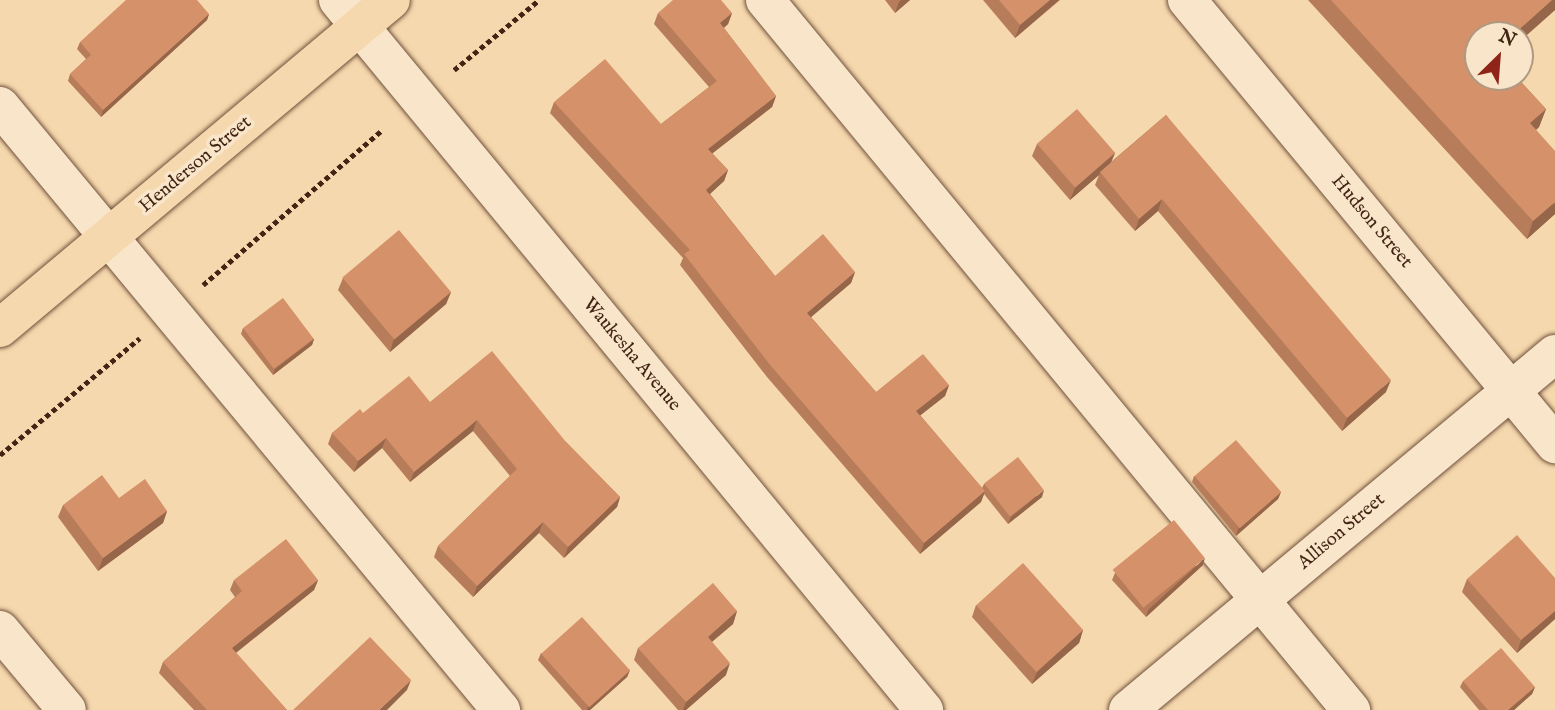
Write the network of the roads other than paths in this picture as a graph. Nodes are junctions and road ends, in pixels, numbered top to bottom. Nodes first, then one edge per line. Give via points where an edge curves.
1 (391, 0) edge
2 (765, 0) edge
3 (1187, 0) edge
4 (349, 13) edge
5 (0, 106) edge
6 (110, 237) junction
7 (0, 328) edge
8 (1555, 354) edge
9 (1511, 391) junction
10 (1555, 444) edge
11 (1260, 600) junction
12 (0, 630) edge
13 (67, 710) edge
14 (501, 710) edge
15 (924, 710) edge
16 (1128, 710) edge
17 (1350, 710) edge

1 - 4 main road, Henderson Street
2 - 11 street
3 - 9 street, Hudson Street
4 - 6 main road, Henderson Street
4 - 15 street, Waukesha Avenue
5 - 6 street
6 - 7 main road, Henderson Street
6 - 14 street
8 - 9 street, Allison Street
9 - 10 street, Hudson Street
9 - 11 street, Allison Street
11 - 16 street, Allison Street
11 - 17 street
12 - 13 street

